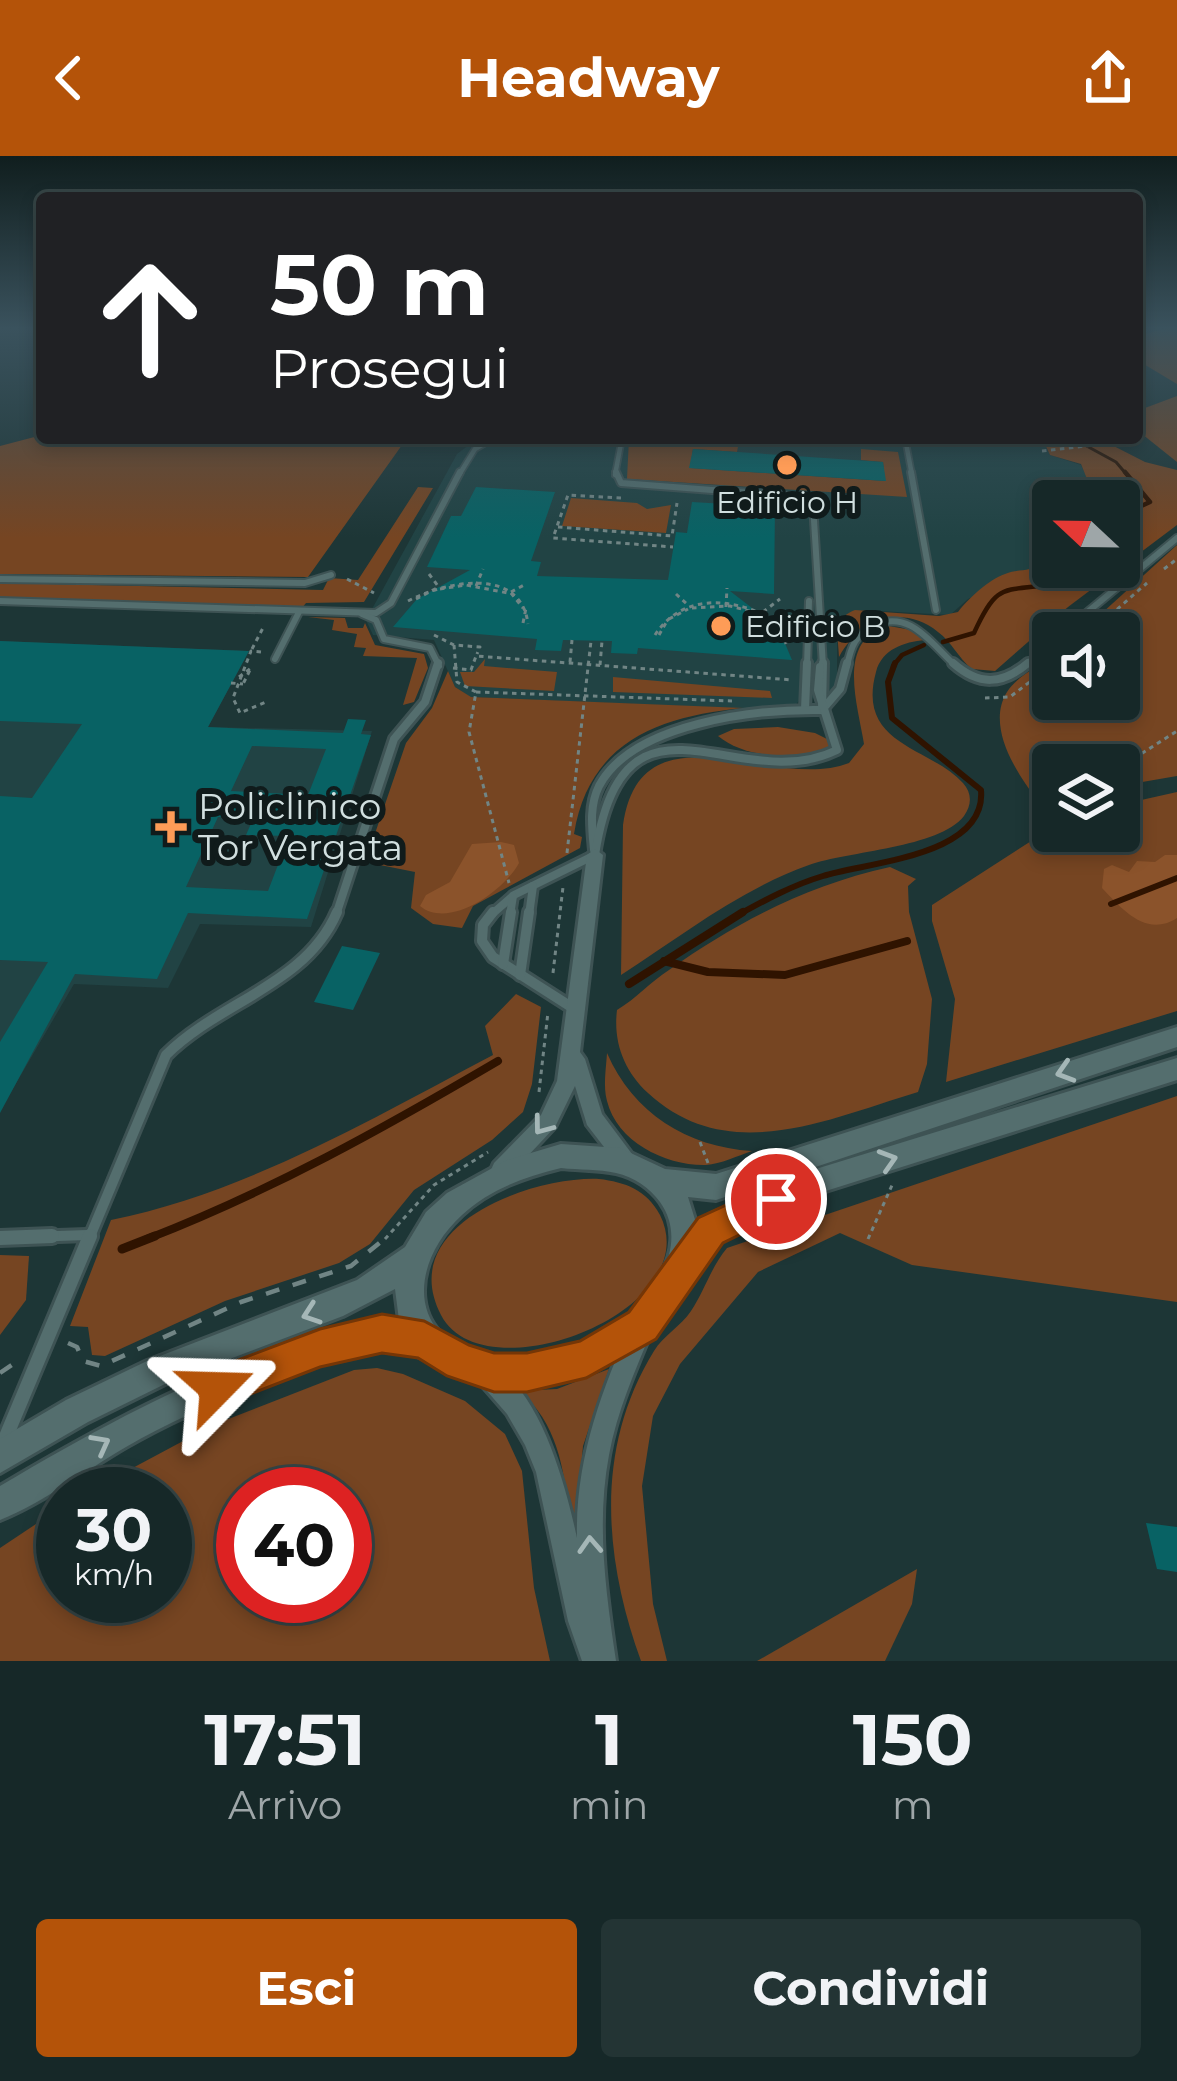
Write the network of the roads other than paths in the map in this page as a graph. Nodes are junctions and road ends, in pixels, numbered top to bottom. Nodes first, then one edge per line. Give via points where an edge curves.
1 (484, 444) edge
2 (621, 444) edge
3 (905, 444) edge
4 (1177, 538) edge
5 (331, 574) dead end
6 (0, 579) edge
7 (811, 601) junction
8 (0, 602) edge
9 (936, 610) dead end
10 (299, 612) junction
11 (1087, 612) edge
12 (362, 614) junction
13 (277, 656) road end
14 (1032, 657) edge
15 (806, 709) junction
16 (822, 710) junction
17 (595, 855) junction
18 (533, 886) junction
19 (515, 895) junction
20 (503, 964) junction
21 (520, 975) junction
22 (579, 1012) junction
23 (1177, 1037) edge
24 (574, 1052) junction
25 (1177, 1070) edge
26 (645, 1173) junction
27 (485, 1184) junction
28 (87, 1235) junction
29 (0, 1238) edge
30 (413, 1258) junction
31 (682, 1273) junction
32 (643, 1325) junction
33 (424, 1340) junction
34 (483, 1370) junction
35 (0, 1454) edge
36 (0, 1504) edge
37 (599, 1661) edge

1 - 12 lane via 465,463 388,607
2 - 7 lane via 615,476 634,485 812,502
3 - 9 lane
4 - 11 lane
5 - 6 lane via 305,583
7 - 15 lane
7 - 16 lane via 823,660
8 - 10 lane
10 - 12 lane
10 - 13 lane
12 - 28 lane via 376,620 384,639 430,648 439,665 425,702 394,740 333,925 300,965 172,1047
14 - 16 lane via 1008,677 987,681 953,666 924,630 878,624 857,637 840,689
15 - 16 lane
15 - 17 lane via 699,722 636,748 592,796
16 - 17 lane via 838,745 818,760 780,762 699,746 634,763 606,798
17 - 18 lane
17 - 22 street
18 - 19 lane
18 - 21 lane
19 - 20 lane
19 - 20 lane via 493,908 481,935
20 - 21 lane
21 - 22 lane
22 - 24 street
23 -> 26 street via 716,1187
24 - 26 street via 594,1119
24 -> 27 street via 548,1120
31 -> 25 street via 711,1231 806,1185
26 - 27 street via 597,1157 561,1156
26 - 31 street via 677,1200 686,1226
27 - 30 street via 440,1217
28 - 29 lane
28 - 35 lane
30 - 33 street via 410,1304
30 -> 35 street via 358,1297 164,1369
31 - 32 street
32 - 34 street via 575,1363
37 -> 32 street via 592,1462 605,1407
33 - 34 street
36 -> 33 street via 106,1441 258,1370 362,1336
34 - 37 street via 516,1402 544,1450 569,1582

